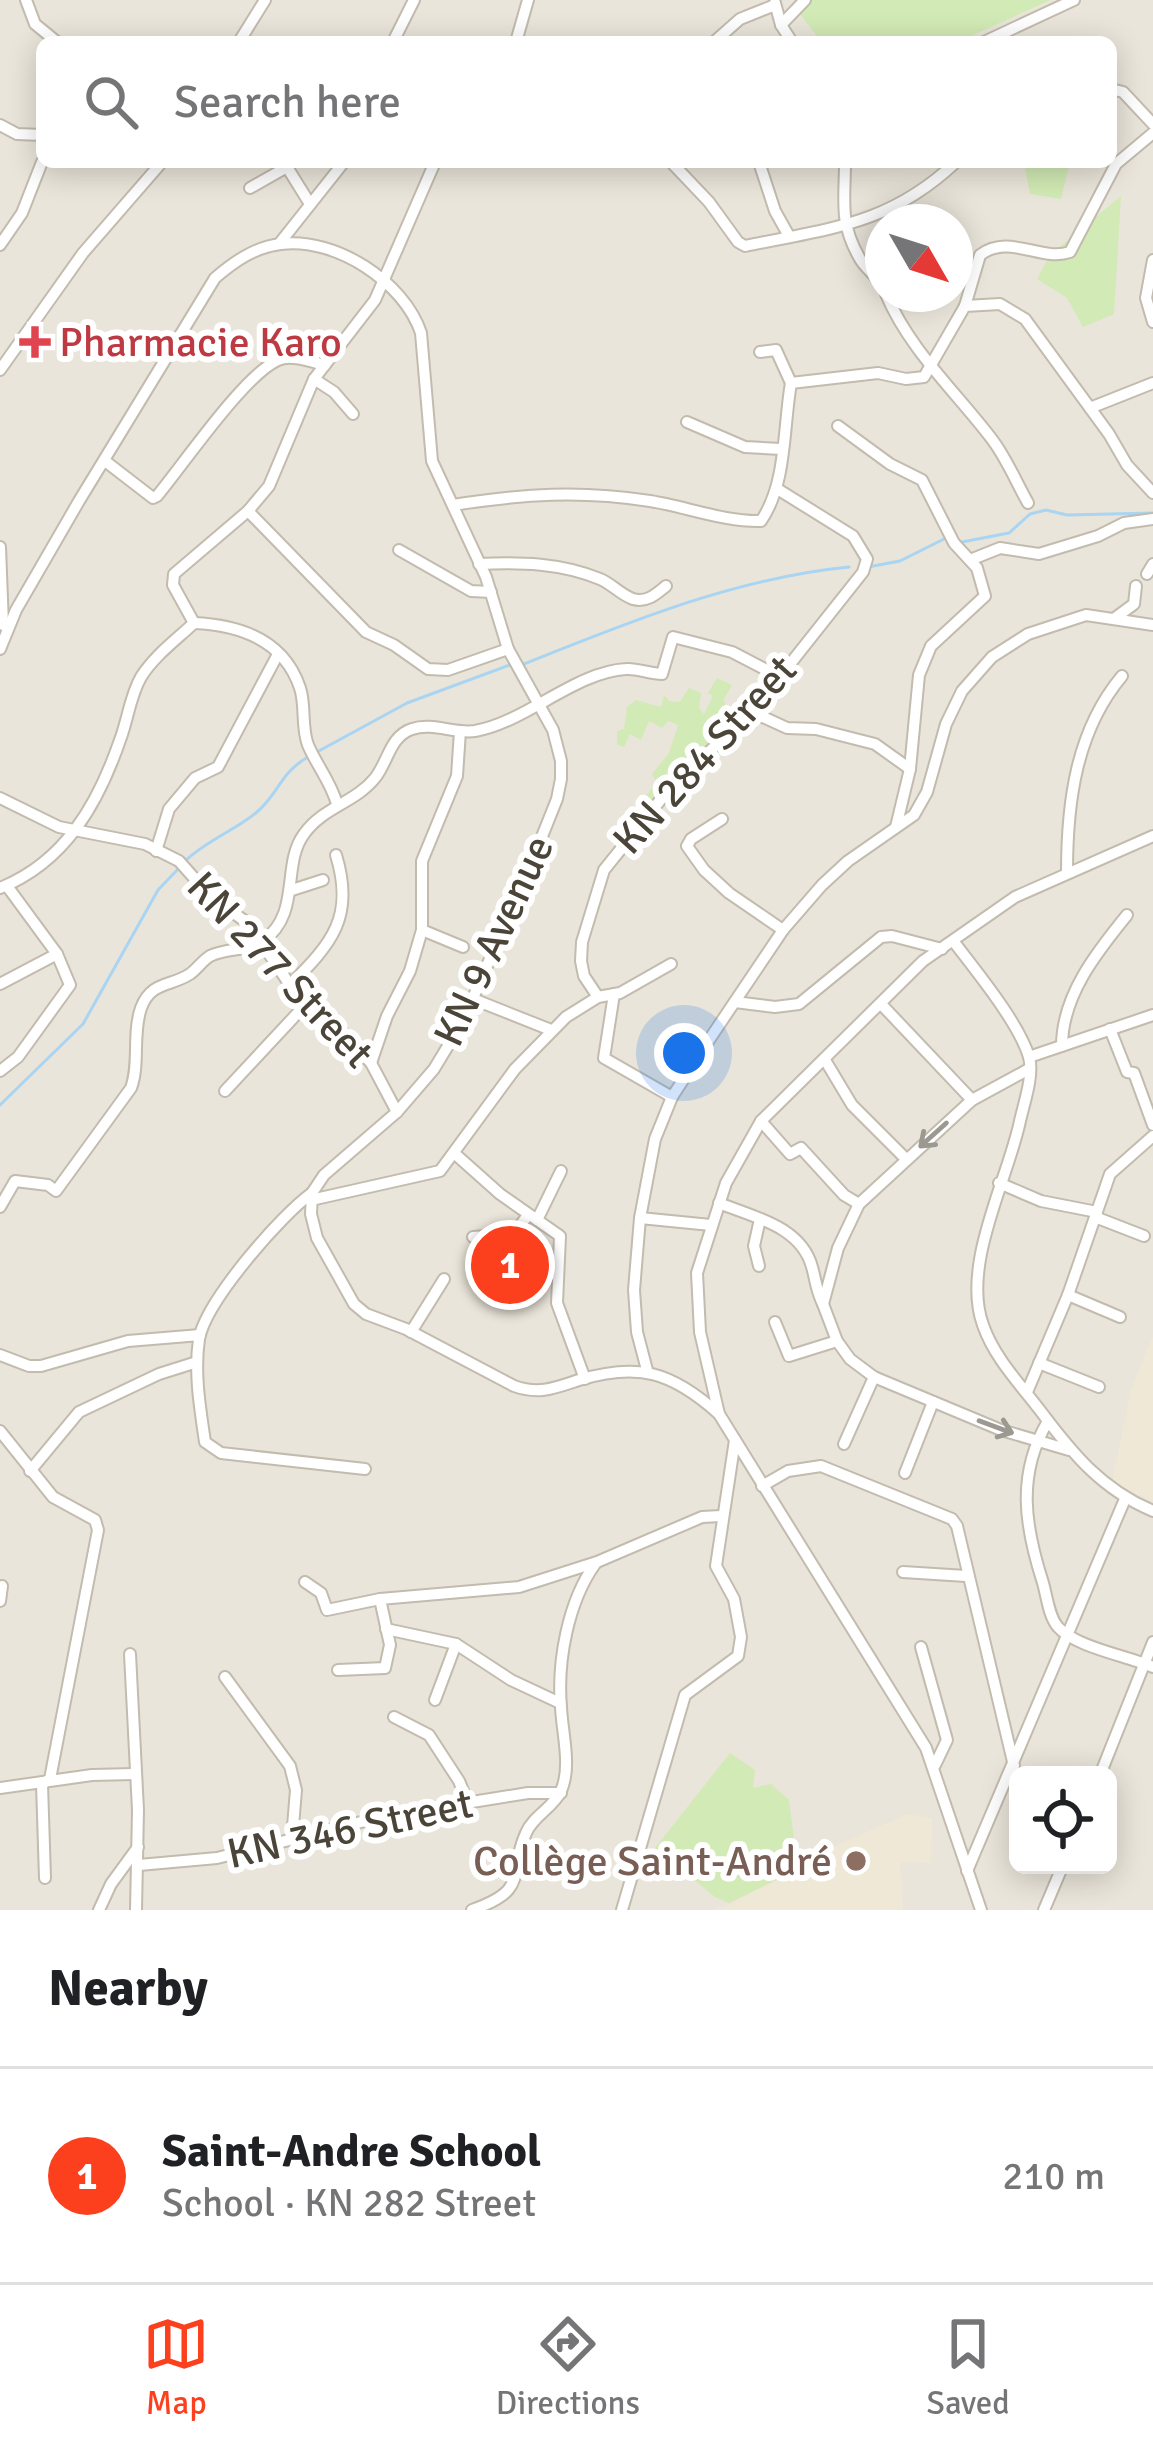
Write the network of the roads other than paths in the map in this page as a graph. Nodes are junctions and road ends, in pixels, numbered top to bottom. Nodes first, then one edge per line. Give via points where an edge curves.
1 (26, 0) edge
2 (266, 0) edge
3 (414, 0) edge
4 (528, 0) edge
5 (805, 0) edge
6 (1074, 0) edge
7 (776, 3) edge
8 (781, 26) junction
9 (50, 36) edge
10 (243, 36) edge
11 (396, 36) edge
12 (518, 36) edge
13 (721, 36) edge
14 (788, 36) edge
15 (997, 36) edge
16 (1117, 90) edge
17 (0, 124) edge
18 (1153, 128) edge
19 (36, 135) edge
20 (1117, 163) edge
21 (40, 168) edge
22 (157, 168) edge
23 (284, 168) edge
24 (288, 168) edge
25 (339, 168) edge
26 (432, 168) edge
27 (676, 168) edge
28 (761, 168) edge
29 (845, 168) edge
30 (949, 168) edge
31 (1114, 168) edge
32 (250, 188) dead end
33 (310, 204) junction
34 (846, 228) junction
35 (789, 236) junction
36 (0, 244) edge
37 (279, 244) junction
38 (1153, 260) edge
39 (865, 265) edge
40 (383, 279) junction
41 (973, 279) edge
42 (973, 306) edge
43 (894, 312) edge
44 (961, 312) edge
45 (1153, 322) edge
46 (0, 342) edge
47 (760, 352) dead end
48 (3, 364) edge
49 (325, 365) junction
50 (932, 369) junction
51 (314, 379) junction
52 (1153, 382) edge
53 (791, 383) junction
54 (1090, 408) junction
55 (353, 414) dead end
56 (687, 422) dead end
57 (838, 426) dead end
58 (781, 448) junction
59 (105, 461) junction
60 (779, 490) junction
61 (1153, 493) edge
62 (1028, 503) dead end
63 (453, 505) junction
64 (248, 512) junction
65 (1153, 519) edge
66 (0, 547) edge
67 (399, 550) dead end
68 (970, 560) junction
69 (479, 564) junction
70 (666, 586) dead end
71 (1136, 586) dead end
72 (491, 592) junction
73 (1115, 618) junction
74 (194, 623) junction
75 (1148, 625) edge
76 (3, 627) edge
77 (0, 649) edge
78 (508, 649) junction
79 (278, 653) junction
80 (1122, 676) dead end
81 (780, 677) junction
82 (538, 704) junction
83 (752, 712) junction
84 (460, 731) junction
85 (910, 769) junction
86 (0, 798) edge
87 (337, 804) junction
88 (722, 819) dead end
89 (896, 827) junction
90 (76, 833) junction
91 (1153, 836) edge
92 (156, 850) junction
93 (336, 855) dead end
94 (1066, 872) junction
95 (323, 880) dead end
96 (3, 887) edge
97 (292, 890) junction
98 (1127, 915) dead end
99 (422, 930) junction
100 (783, 930) junction
101 (262, 942) junction
102 (948, 945) junction
103 (463, 947) dead end
104 (57, 954) junction
105 (671, 964) dead end
106 (0, 983) edge
107 (290, 985) junction
108 (614, 994) junction
109 (598, 998) junction
110 (473, 1000) junction
111 (734, 1002) junction
112 (307, 1003) junction
113 (881, 1004) junction
114 (1153, 1015) edge
115 (1110, 1029) junction
116 (551, 1030) junction
117 (1062, 1046) junction
118 (825, 1060) junction
119 (1029, 1063) junction
120 (370, 1064) junction
121 (0, 1071) edge
122 (225, 1091) dead end
123 (672, 1097) junction
124 (972, 1100) junction
125 (398, 1112) junction
126 (761, 1121) junction
127 (1153, 1125) edge
128 (1153, 1136) edge
129 (454, 1153) junction
130 (906, 1159) junction
131 (561, 1171) dead end
132 (999, 1184) junction
133 (311, 1197) junction
134 (719, 1203) junction
135 (859, 1204) junction
136 (0, 1207) edge
137 (1096, 1214) junction
138 (533, 1217) junction
139 (640, 1218) junction
140 (760, 1219) junction
141 (710, 1225) junction
142 (473, 1237) dead end
143 (1144, 1237) dead end
144 (758, 1266) dead end
145 (444, 1279) dead end
146 (1068, 1295) junction
147 (824, 1304) junction
148 (1120, 1317) dead end
149 (775, 1322) dead end
150 (411, 1332) junction
151 (200, 1335) junction
152 (837, 1341) junction
153 (0, 1355) edge
154 (197, 1362) junction
155 (1039, 1363) junction
156 (646, 1370) junction
157 (874, 1377) junction
158 (585, 1378) junction
159 (1099, 1387) dead end
160 (1027, 1392) junction
161 (933, 1402) junction
162 (719, 1414) junction
163 (1048, 1421) junction
164 (0, 1431) edge
165 (735, 1437) junction
166 (1037, 1441) junction
167 (844, 1444) dead end
168 (1069, 1450) junction
169 (365, 1468) dead end
170 (30, 1471) junction
171 (905, 1473) dead end
172 (762, 1486) junction
173 (1125, 1499) junction
174 (1153, 1511) edge
175 (721, 1516) junction
176 (597, 1562) junction
177 (903, 1573) dead end
178 (966, 1576) junction
179 (304, 1582) dead end
180 (2, 1586) edge
181 (380, 1599) junction
182 (0, 1601) edge
183 (386, 1629) junction
184 (1070, 1636) junction
185 (1153, 1642) edge
186 (456, 1644) junction
187 (921, 1647) dead end
188 (130, 1654) dead end
189 (1149, 1665) edge
190 (338, 1670) dead end
191 (226, 1677) dead end
192 (435, 1700) dead end
193 (560, 1703) junction
194 (394, 1717) dead end
195 (935, 1765) junction
196 (1014, 1766) joint
197 (1104, 1766) edge
198 (134, 1774) junction
199 (1009, 1777) edge
200 (42, 1784) junction
201 (0, 1788) edge
202 (561, 1793) junction
203 (468, 1802) junction
204 (292, 1838) junction
205 (138, 1847) junction
206 (139, 1865) junction
207 (967, 1871) junction
208 (1059, 1874) edge
209 (45, 1878) dead end
210 (99, 1910) edge
211 (136, 1910) edge
212 (472, 1910) edge
213 (622, 1910) edge
214 (981, 1910) edge
215 (1044, 1910) edge

1 - 9 street
2 - 10 street
3 - 11 street
4 - 12 street
5 - 8 street
6 - 15 street
7 - 8 street
7 - 13 street
8 - 14 street
16 - 18 street
17 - 19 street
18 - 20 street
21 - 36 street
22 - 48 street
23 - 32 street
24 - 33 street
25 - 33 street
26 - 40 street
27 - 35 street via 738,242
28 - 35 street
29 - 34 street
30 - 34 street via 924,191
31 - 41 street via 1070,252 985,250
33 - 37 street
34 - 35 street
34 - 39 street
37 - 40 street, KN 9 Avenue via 314,246
37 - 59 street via 215,278
38 - 45 street via 1146,298
40 - 49 street
40 - 63 street, KN 9 Avenue via 422,333 428,447
42 - 54 street via 1000,304 1025,319
43 - 50 street
44 - 50 street
46 - 48 street
47 - 53 street via 776,350
49 - 51 street
49 - 59 street via 277,360 152,498
50 - 53 street via 916,380 878,373
50 - 62 street via 995,443
51 - 55 street
51 - 64 street via 268,486
52 - 54 street
53 - 58 street
54 - 61 street
56 - 58 street via 745,446
57 - 68 street via 922,480
58 - 60 street
59 - 76 street
60 - 63 street via 757,522 592,495 528,493
60 - 81 street, KN 284 Street via 853,536 867,559
63 - 69 street, KN 9 Avenue
64 - 74 street via 174,574
64 - 78 street via 365,632 428,669
65 - 68 street via 1039,554 1000,548
66 - 76 street
67 - 72 street via 471,591
68 - 85 street via 985,596 931,646
69 - 70 street via 557,567 634,599
69 - 72 street, KN 9 Avenue
71 - 73 street via 1134,604
72 - 78 street, KN 9 Avenue
73 - 75 street
73 - 89 street via 1053,622 976,672 946,724 921,805
74 - 79 street via 239,628
74 - 90 street via 140,680
76 - 77 street
78 - 82 street, KN 9 Avenue
79 - 87 street via 300,687 307,742
79 - 92 street via 218,767 195,778 169,809
80 - 94 street via 1091,719 1069,805
81 - 82 street via 731,652 673,637 662,674 620,670
81 - 83 street, KN 284 Street
82 - 84 street
82 - 110 street, KN 9 Avenue via 558,746 557,800
83 - 85 street via 787,728 875,743
83 - 109 street, KN 284 Street via 670,788 604,870 581,961
84 - 87 street via 412,729 398,737 363,791
84 - 99 street via 458,776 422,861
85 - 89 street
86 - 90 street, KN 277 Street
87 - 97 street via 296,847
88 - 100 street via 687,846 729,893
89 - 100 street via 821,884
90 - 92 street, KN 277 Street
90 - 96 street
91 - 94 street
92 - 101 street, KN 277 Street via 188,868
93 - 107 street via 343,879 338,928
94 - 102 street
95 - 97 street
96 - 104 street
97 - 101 street
98 - 117 street via 1084,974
99 - 103 street
99 - 120 street
100 - 111 street
101 - 107 street, KN 277 Street
101 - 136 street via 208,956 179,980 154,986 138,1019 131,1088 56,1191 15,1181
102 - 111 street via 881,937 799,1004
102 - 113 street
102 - 119 street via 999,1004
104 - 106 street
104 - 121 street via 70,985
105 - 108 street
107 - 112 street, KN 277 Street
108 - 109 street
108 - 123 street via 604,1058
109 - 116 street
110 - 116 street
110 - 125 street, KN 9 Avenue
111 - 123 street
112 - 120 street, KN 277 Street
112 - 122 street
113 - 118 street
113 - 124 street
114 - 115 street
115 - 117 street
115 - 127 street
116 - 129 street
117 - 119 street
118 - 126 street
118 - 130 street via 853,1105
119 - 124 street
119 - 132 street
120 - 125 street, KN 277 Street
123 - 139 street
124 -> 130 street
125 - 133 street, KN 9 Avenue via 324,1175
126 - 134 street
126 - 135 street via 790,1154 801,1148
128 - 137 street via 1110,1174
129 - 133 street via 440,1171
129 - 138 street
130 - 135 street
131 - 138 street
132 - 137 street
132 - 160 street via 978,1300 992,1347
133 - 150 street via 317,1238 354,1304
133 - 151 street, KN 9 Avenue via 286,1211
134 - 140 street
134 - 141 street
135 - 147 street
137 - 143 street
137 - 146 street
138 - 142 street via 514,1234
138 - 158 street via 560,1236 556,1303
139 - 141 street
139 - 156 street via 634,1290
140 - 144 street
140 - 147 street via 804,1250
141 - 162 street via 697,1295
145 - 150 street
146 - 148 street
146 - 155 street
147 - 152 street
149 - 152 street via 789,1357
150 - 158 street via 532,1392
151 - 153 street via 128,1341 41,1366
151 - 154 street
152 - 157 street
154 - 169 street via 212,1450
154 - 170 street via 79,1412
155 - 159 street
155 - 160 street
156 - 158 street
156 - 162 street
157 - 161 street
157 - 167 street
160 - 163 street
161 -> 166 street
161 - 171 street
162 - 165 street
163 - 166 street
163 - 168 street
164 - 170 street
165 - 172 street
165 - 175 street
166 - 168 street
166 - 184 street via 1026,1525 1054,1622
168 - 173 street
170 - 200 street via 53,1497 95,1520 98,1541 50,1779
172 - 178 street via 821,1466 945,1515 957,1526
172 - 195 street
173 - 174 street
173 - 184 street
175 - 176 street via 701,1517
175 - 213 street via 716,1566 734,1599 738,1656 685,1694
176 - 181 street via 519,1587
176 - 193 street via 572,1612
177 - 178 street
178 - 196 street
179 - 181 street via 321,1593 327,1610
180 - 182 street
181 - 183 street
183 - 186 street
183 - 190 street via 385,1668
184 - 189 street
184 - 196 street
185 - 189 street
186 - 192 street
186 - 193 street
187 - 195 street via 947,1740
188 - 198 street
189 - 197 street
191 - 204 street via 290,1766
193 - 202 street
194 - 203 street via 429,1735
195 - 207 street
198 - 200 street
198 - 205 street
199 - 207 street
200 - 201 street
200 - 209 street
202 - 203 street, KN 346 Street
202 - 212 street via 528,1827 514,1881
203 - 204 street, KN 346 Street
204 - 206 street, KN 346 Street via 217,1858
205 - 206 street
205 - 210 street
206 - 211 street
207 - 214 street
208 - 215 street

